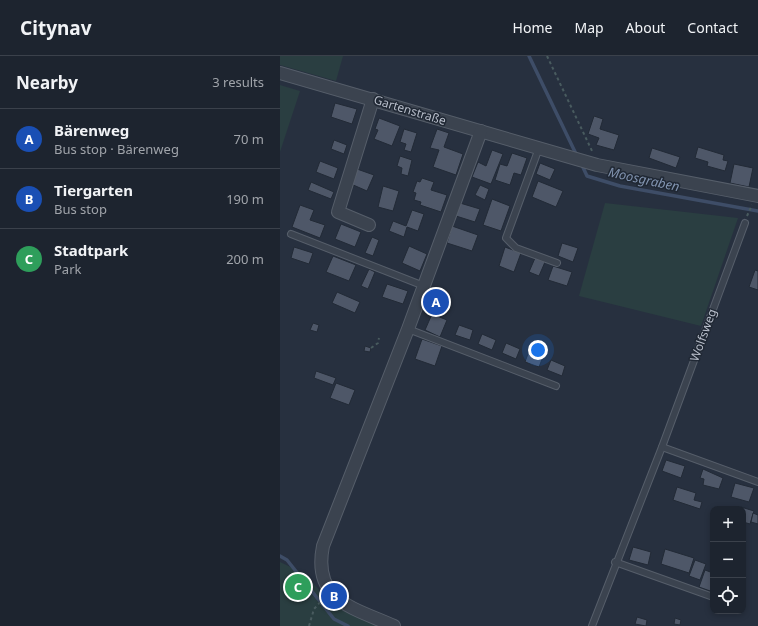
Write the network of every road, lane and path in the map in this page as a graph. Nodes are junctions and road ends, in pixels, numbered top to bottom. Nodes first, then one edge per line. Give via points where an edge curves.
1 (546, 56) edge
2 (280, 73) edge
3 (373, 99) junction
4 (481, 132) junction
5 (539, 148) junction
6 (591, 164) junction
7 (756, 199) edge
8 (748, 214) dead end
9 (745, 223) dead end
10 (369, 225) dead end
11 (291, 234) dead end
12 (557, 263) dead end
13 (424, 286) junction
14 (408, 329) junction
15 (380, 338) dead end
16 (371, 348) dead end
17 (556, 386) dead end
18 (662, 447) junction
19 (758, 482) edge
20 (615, 562) junction
21 (326, 596) dead end
22 (710, 596) edge
23 (308, 626) edge
24 (394, 626) edge
25 (592, 626) edge

1 - 6 path via 597,160
2 - 3 street, Gartenstraße
3 - 4 street, Gartenstraße
3 - 10 street via 338,212
4 - 5 street, Gartenstraße
4 - 13 street
5 - 6 street, Gartenstraße
5 - 12 lane via 506,238 516,248
6 - 7 street, Gartenstraße
7 - 8 path
9 - 18 lane, Wolfsweg
11 - 13 lane
13 - 14 street
14 - 17 lane
14 - 24 street via 320,559 329,592 345,604
15 - 16 path via 378,344
18 - 19 lane
18 - 20 lane, Wolfsweg
20 - 22 lane
20 - 25 lane, Wolfsweg
21 - 23 path via 314,609

